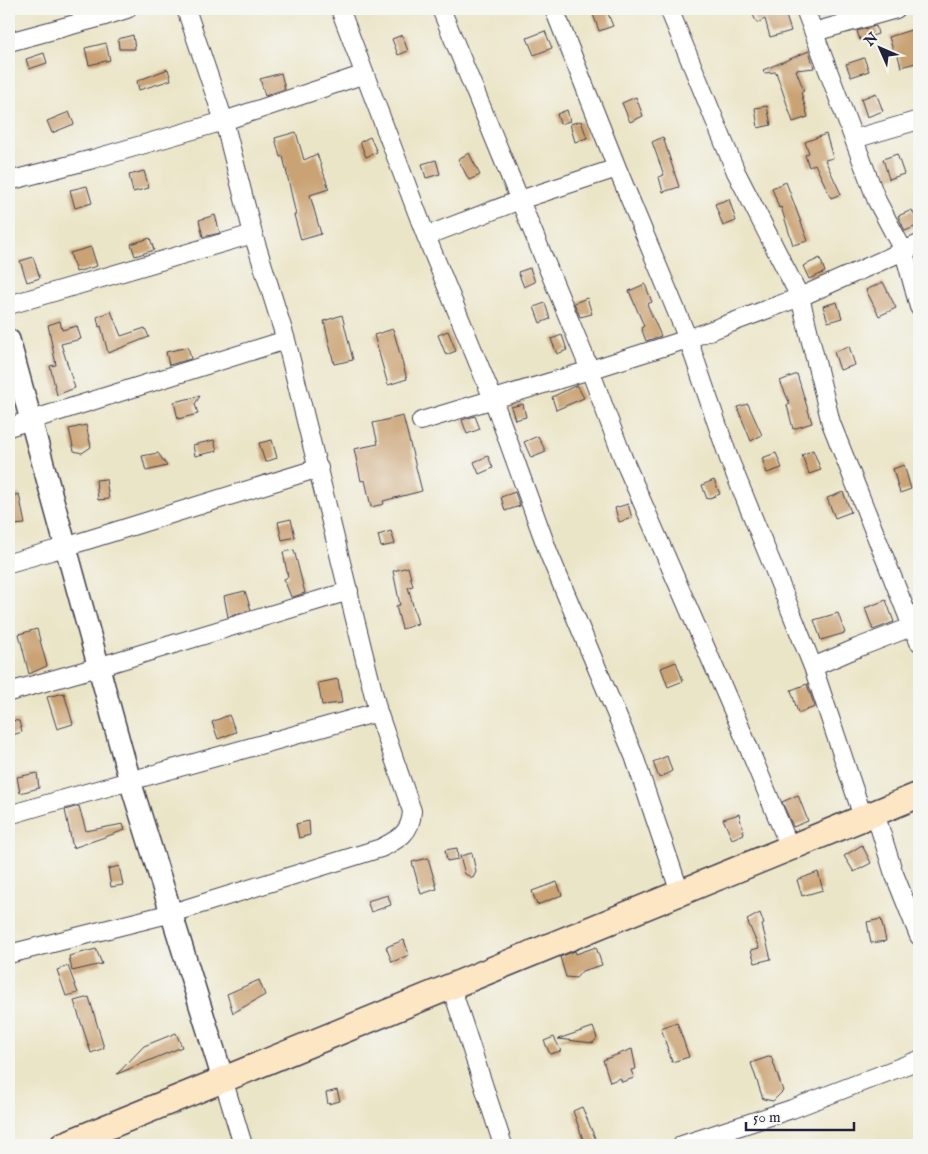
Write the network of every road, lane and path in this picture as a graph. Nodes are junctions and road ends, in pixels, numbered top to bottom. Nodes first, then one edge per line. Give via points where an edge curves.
1 (127, 9) edge
2 (186, 9) edge
3 (340, 9) edge
4 (441, 9) edge
5 (554, 9) edge
6 (669, 9) edge
7 (805, 9) edge
8 (896, 9) edge
9 (814, 32) junction
10 (9, 42) edge
11 (365, 74) junction
12 (919, 120) edge
13 (224, 121) junction
14 (854, 139) junction
15 (617, 168) junction
16 (9, 181) edge
17 (520, 200) junction
18 (253, 234) junction
19 (426, 236) junction
20 (912, 248) edge
21 (800, 298) junction
22 (9, 305) edge
23 (919, 307) edge
24 (688, 339) junction
25 (9, 340) edge
26 (286, 340) junction
27 (590, 370) junction
28 (493, 399) junction
29 (31, 420) junction
30 (421, 421) dead end
31 (9, 427) edge
32 (319, 468) junction
33 (65, 547) junction
34 (9, 562) edge
35 (349, 591) junction
36 (917, 631) edge
37 (98, 667) junction
38 (813, 667) junction
39 (9, 692) edge
40 (378, 712) junction
41 (130, 780) junction
42 (919, 795) edge
43 (869, 815) junction
44 (9, 816) edge
45 (790, 848) junction
46 (680, 893) junction
47 (172, 913) junction
48 (919, 936) edge
49 (9, 954) edge
50 (451, 986) junction
51 (919, 1060) edge
52 (223, 1079) junction
53 (63, 1145) edge
54 (243, 1145) edge
55 (503, 1145) edge
56 (682, 1145) edge

1 - 10 street
2 - 13 street
3 - 11 street
4 - 17 street
5 - 15 street
6 - 21 street via 736,172
7 - 9 street
8 - 9 street
9 - 14 street
11 - 13 street
11 - 19 street
12 - 14 street
13 - 16 street
13 - 18 street
14 - 20 street via 877,202
15 - 17 street
15 - 24 street
17 - 19 street
17 - 27 street
18 - 22 street
18 - 26 street
19 - 28 street
20 - 21 street
20 - 23 street
21 - 24 street
21 - 36 street via 831,424
24 - 27 street
24 - 38 street via 729,459
25 - 29 street
26 - 29 street
26 - 32 street
27 - 28 street
27 - 45 street via 623,458
28 - 30 street
28 - 46 street via 549,554 634,756
29 - 31 street
29 - 33 street
32 - 33 street
32 - 35 street
33 - 34 street
33 - 37 street
35 - 37 street
35 - 40 street
36 - 38 street
37 - 39 street
37 - 41 street
38 - 43 street
40 - 41 street
40 - 47 street via 412,811 408,830 381,848
41 - 44 street
41 - 47 street
42 - 43 main road
43 - 45 main road
43 - 48 street
45 - 46 main road
46 - 50 main road
47 - 49 street
47 - 52 street
50 - 52 main road
50 - 55 street
51 - 56 street via 792,1109
52 - 53 main road
52 - 54 street

